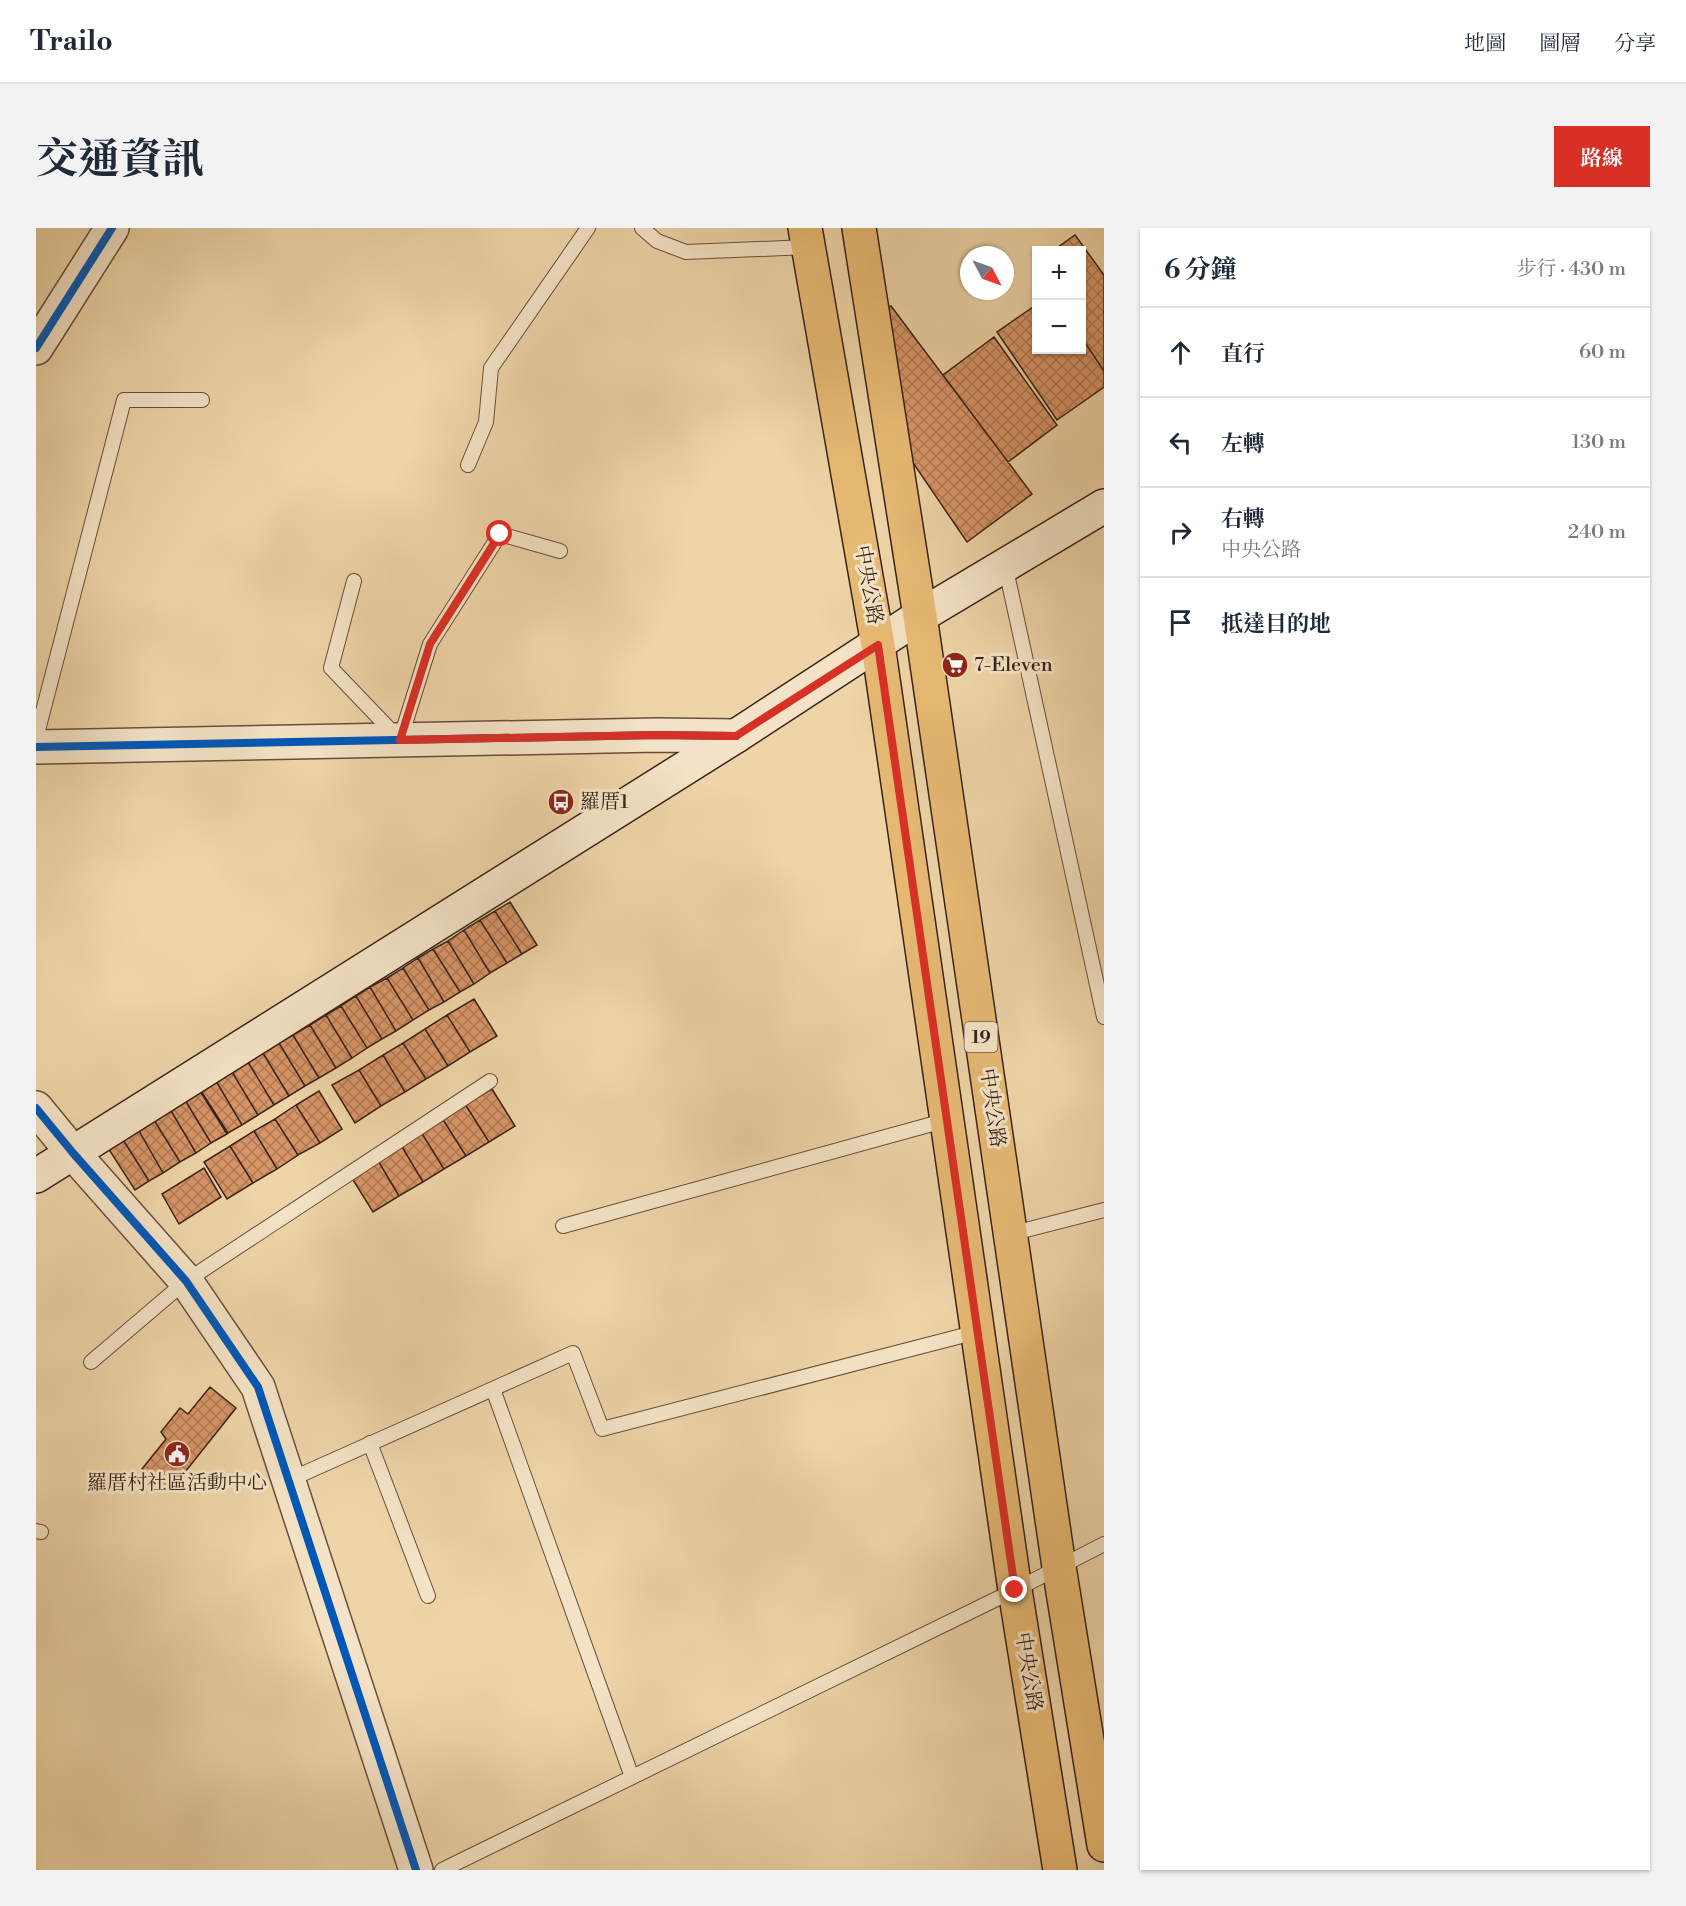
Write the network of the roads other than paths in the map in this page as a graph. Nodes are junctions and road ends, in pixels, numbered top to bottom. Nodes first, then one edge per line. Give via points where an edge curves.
1 (112, 228) edge
2 (588, 228) edge
3 (642, 228) edge
4 (859, 228) edge
5 (806, 237) edge
6 (36, 348) edge
7 (202, 400) dead end
8 (468, 465) dead end
9 (1104, 506) edge
10 (560, 551) dead end
11 (1005, 565) junction
12 (354, 581) dead end
13 (920, 616) junction
14 (878, 645) junction
15 (736, 736) junction
16 (36, 738) edge
17 (400, 740) junction
18 (36, 747) edge
19 (1104, 1017) edge
20 (490, 1081) dead end
21 (36, 1108) edge
22 (947, 1120) junction
23 (73, 1153) junction
24 (36, 1176) edge
25 (1104, 1210) edge
26 (563, 1226) dead end
27 (1010, 1233) junction
28 (186, 1281) junction
29 (977, 1332) junction
30 (91, 1362) dead end
31 (493, 1389) junction
32 (370, 1443) junction
33 (289, 1480) junction
34 (1104, 1544) edge
35 (1059, 1567) junction
36 (1015, 1590) junction
37 (428, 1596) dead end
38 (632, 1777) junction
39 (1104, 1845) edge
40 (416, 1870) edge
41 (442, 1870) edge
42 (1060, 1870) edge

1 - 6 street
2 - 8 lane via 491,368 486,422
3 - 5 lane via 657,241 686,252
4 - 13 main road, 中央公路 / 19
5 - 14 main road, 中央公路 / 19
7 - 16 lane via 124,400
9 - 11 street
10 - 17 lane via 500,534 430,644
11 - 13 street
11 - 19 lane
12 - 17 lane via 331,668
13 - 14 street
13 - 27 main road, 中央公路 / 19
14 - 15 street
14 - 22 main road, 中央公路 / 19
15 - 17 street
15 - 23 street
17 - 18 street
20 - 28 lane
21 - 23 street
22 - 26 lane
22 - 29 main road, 中央公路 / 19
23 - 24 street
23 - 28 street
25 - 27 lane
27 - 35 main road, 中央公路 / 19
28 - 30 lane
28 - 33 street via 258,1387
29 - 31 lane via 602,1429 573,1353
29 - 36 main road, 中央公路 / 19
31 - 32 lane
31 - 38 lane
32 - 33 lane
32 - 37 lane
33 - 40 street
34 - 35 lane
35 - 36 lane
35 - 39 main road, 中央公路 / 19
36 - 38 lane
36 - 42 main road, 中央公路 / 19
38 - 41 lane

